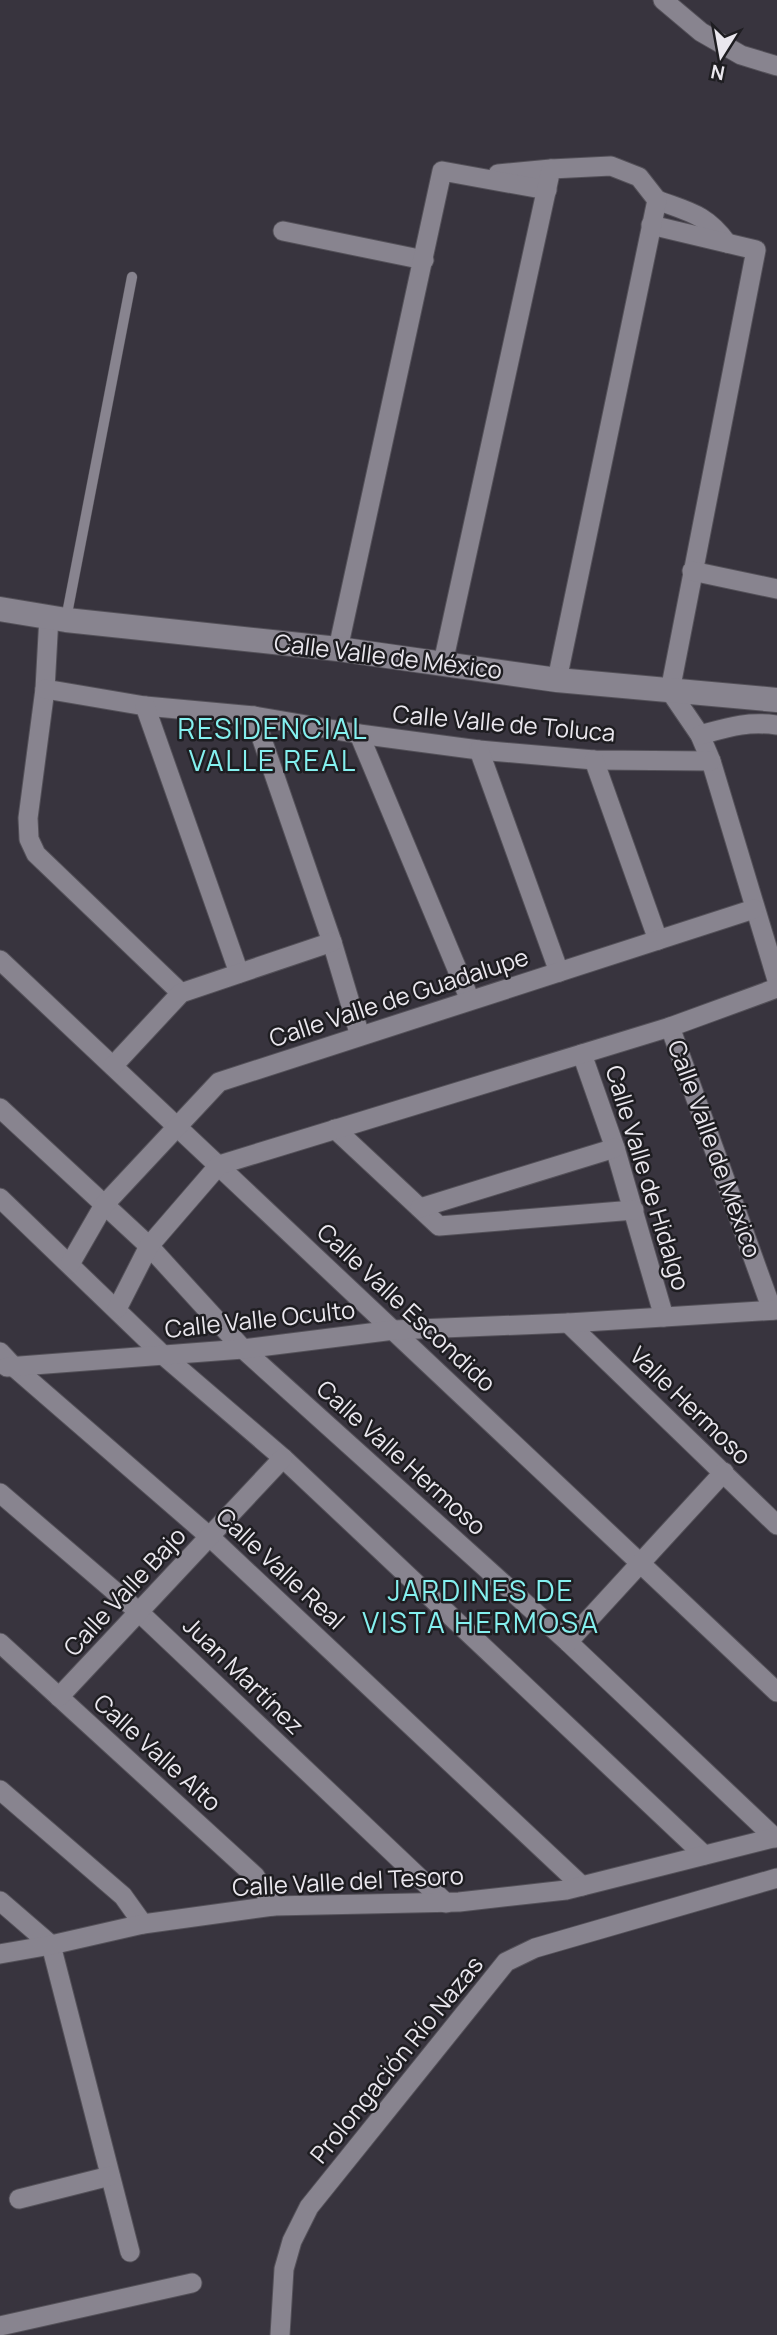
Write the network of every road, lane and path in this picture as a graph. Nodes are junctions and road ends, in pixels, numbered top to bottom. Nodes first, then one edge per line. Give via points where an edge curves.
1 (663, 0) edge
2 (777, 66) edge
3 (551, 169) junction
4 (472, 176) junction
5 (547, 190) junction
6 (657, 200) junction
7 (651, 225) junction
8 (283, 231) dead end
9 (727, 243) junction
10 (424, 260) junction
11 (132, 278) dead end
12 (692, 571) junction
13 (777, 589) edge
14 (0, 609) edge
15 (57, 618) junction
16 (338, 649) junction
17 (443, 663) junction
18 (557, 680) junction
19 (45, 689) junction
20 (670, 691) junction
21 (777, 700) edge
22 (145, 706) junction
23 (254, 716) junction
24 (777, 725) edge
25 (359, 734) junction
26 (700, 735) junction
27 (479, 750) junction
28 (594, 760) junction
29 (711, 761) junction
30 (754, 909) junction
31 (658, 940) junction
32 (332, 942) junction
33 (0, 960) edge
34 (559, 972) junction
35 (239, 974) junction
36 (777, 979) edge
37 (777, 988) edge
38 (181, 993) junction
39 (470, 1000) junction
40 (670, 1027) junction
41 (360, 1036) junction
42 (582, 1054) junction
43 (113, 1066) junction
44 (0, 1108) edge
45 (177, 1127) junction
46 (335, 1129) junction
47 (615, 1148) junction
48 (219, 1165) junction
49 (0, 1198) edge
50 (104, 1205) junction
51 (420, 1208) junction
52 (634, 1210) junction
53 (149, 1246) junction
54 (70, 1264) junction
55 (117, 1309) junction
56 (774, 1310) edge
57 (664, 1317) junction
58 (568, 1323) junction
59 (394, 1330) junction
60 (243, 1349) junction
61 (0, 1352) edge
62 (163, 1355) junction
63 (7, 1367) edge
64 (283, 1458) junction
65 (724, 1472) junction
66 (0, 1493) edge
67 (777, 1525) edge
68 (210, 1537) junction
69 (640, 1564) junction
70 (140, 1613) junction
71 (568, 1642) junction
72 (0, 1643) edge
73 (777, 1692) edge
74 (59, 1697) junction
75 (0, 1790) edge
76 (776, 1838) edge
77 (704, 1855) junction
78 (777, 1878) edge
79 (574, 1888) junction
80 (0, 1901) edge
81 (446, 1903) junction
82 (274, 1906) junction
83 (143, 1924) junction
84 (51, 1945) junction
85 (0, 1954) edge
86 (110, 2176) junction
87 (19, 2199) dead end
88 (130, 2252) dead end
89 (192, 2283) dead end
90 (0, 2326) edge
91 (280, 2335) edge

1 - 2 street via 701,32 741,55
3 - 4 street
3 - 5 street
3 - 6 street via 611,166 639,177
4 - 5 street
4 - 10 street via 442,171
5 - 17 street
6 - 7 street
6 - 9 street via 703,218
7 - 9 street
7 - 18 street
8 - 10 street
9 - 12 street via 756,250
10 - 16 street
11 - 15 lane
12 - 13 street
12 - 20 street
14 - 15 street, Calle Valle de México
15 - 16 street, Calle Valle de México
15 - 19 street
16 - 17 street, Calle Valle de México
17 - 18 street, Calle Valle de México
18 - 20 street, Calle Valle de México
19 - 22 street, Calle Valle de Toluca
19 - 38 street via 29,839 36,854
20 - 21 street, Calle Valle de México
20 - 26 street
22 - 23 street, Calle Valle de Toluca
22 - 35 street
23 - 25 street, Calle Valle de Toluca
23 - 32 street
24 - 26 street via 743,723
25 - 27 street, Calle Valle de Toluca
25 - 39 street
26 - 29 street
27 - 28 street, Calle Valle de Toluca
27 - 34 street
28 - 29 street, Calle Valle de Toluca
28 - 31 street
29 - 30 street
30 - 31 street, Calle Valle de Guadalupe
30 - 36 street
31 - 34 street, Calle Valle de Guadalupe
32 - 35 street
32 - 41 street
33 - 43 street, Calle Valle Escondido
34 - 39 street, Calle Valle de Guadalupe
35 - 38 street
37 - 40 street
38 - 43 street
39 - 41 street, Calle Valle de Guadalupe
40 - 42 street
40 - 56 street, Calle Valle de México
41 - 45 street, Calle Valle de Guadalupe via 219,1082
42 - 46 street
42 - 47 street, Calle Valle de Hidalgo
43 - 45 street, Calle Valle Escondido
44 - 50 street, Calle Valle Hermoso
45 - 48 street, Calle Valle Escondido
45 - 50 street, Calle Valle de Guadalupe
46 - 48 street
46 - 51 street
47 - 51 street
47 - 52 street, Calle Valle de Hidalgo
48 - 53 street
48 - 59 street, Calle Valle Escondido
49 - 54 street
50 - 53 street, Calle Valle Hermoso
50 - 54 street, Calle Valle de Guadalupe
51 - 52 street via 439,1226
52 - 57 street, Calle Valle de Hidalgo
53 - 55 street
53 - 60 street, Calle Valle Hermoso
54 - 55 street
55 - 62 street
56 - 57 street, Calle Valle Oculto
57 - 58 street, Calle Valle Oculto
58 - 59 street, Calle Valle Oculto
58 - 65 street, Valle Hermoso
59 - 60 street, Calle Valle Oculto
59 - 69 street, Calle Valle Escondido
60 - 62 street, Calle Valle Oculto
60 - 71 street, Calle Valle Hermoso
61 - 63 street, Calle Valle Real
62 - 63 street, Calle Valle Oculto
62 - 64 street
63 - 68 street, Calle Valle Real
64 - 68 street, Calle Valle Bajo
64 - 77 street
65 - 67 street, Valle Hermoso
65 - 69 street
66 - 70 street, Juan Martínez
68 - 70 street, Calle Valle Bajo
68 - 79 street, Calle Valle Real
69 - 71 street
69 - 73 street, Calle Valle Escondido
70 - 74 street, Calle Valle Bajo
70 - 81 street, Juan Martínez
71 - 76 street, Calle Valle Hermoso
72 - 74 street, Calle Valle Alto
74 - 82 street, Calle Valle Alto via 255,1876
75 - 83 street via 123,1896
76 - 77 street, Calle Valle del Tesoro
77 - 79 street, Calle Valle del Tesoro
78 - 91 street, Prolongación Río Nazas via 535,1948 506,1962 309,2207 284,2269
79 - 81 street, Calle Valle del Tesoro
80 - 84 street
81 - 82 street, Calle Valle del Tesoro
82 - 83 street, Calle Valle del Tesoro
83 - 84 street, Calle Valle del Tesoro
84 - 85 street, Calle Valle del Tesoro
84 - 86 street
86 - 87 street
86 - 88 street
89 - 90 street

